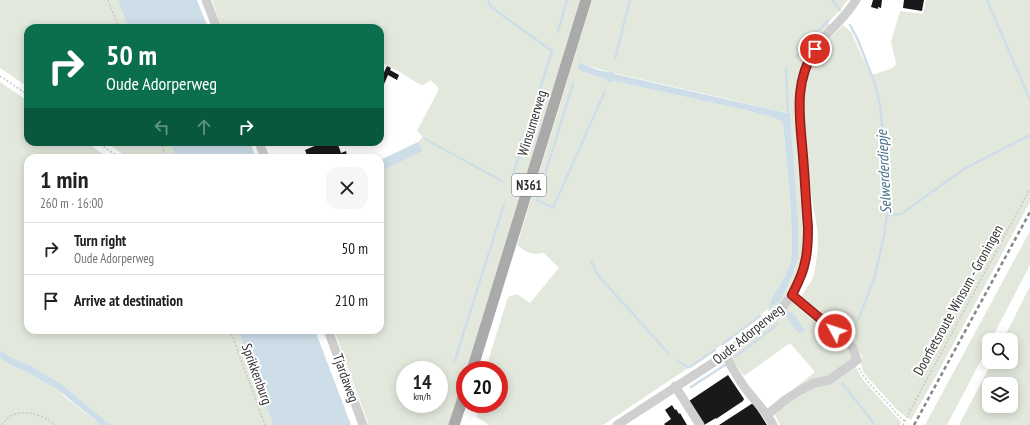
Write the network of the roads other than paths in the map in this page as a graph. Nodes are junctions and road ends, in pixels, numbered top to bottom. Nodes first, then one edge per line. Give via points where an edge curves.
1 (206, 0) edge
2 (586, 0) edge
3 (856, 0) edge
4 (215, 24) edge
5 (792, 295) junction
6 (329, 334) edge
7 (725, 355) junction
8 (475, 361) edge
9 (676, 386) junction
10 (458, 413) edge
11 (767, 415) junction
12 (363, 425) edge
13 (454, 425) edge
14 (617, 425) edge
15 (700, 425) edge
16 (773, 425) edge

1 - 4 street
2 - 8 main road, Winsumerweg / N361
3 - 5 street, Oude Adorperweg via 847,14 815,49 806,65 801,82 799,116 808,244 805,263
5 - 7 street, Oude Adorperweg via 780,310
5 - 11 street via 846,340 853,348 857,360 829,380 814,383 799,391
6 - 12 street, Tjardaweg
7 - 9 street, Oude Adorperweg
7 - 11 street via 743,386
9 - 14 street, Oude Adorperweg
9 - 15 street
10 - 13 main road
11 - 16 street

